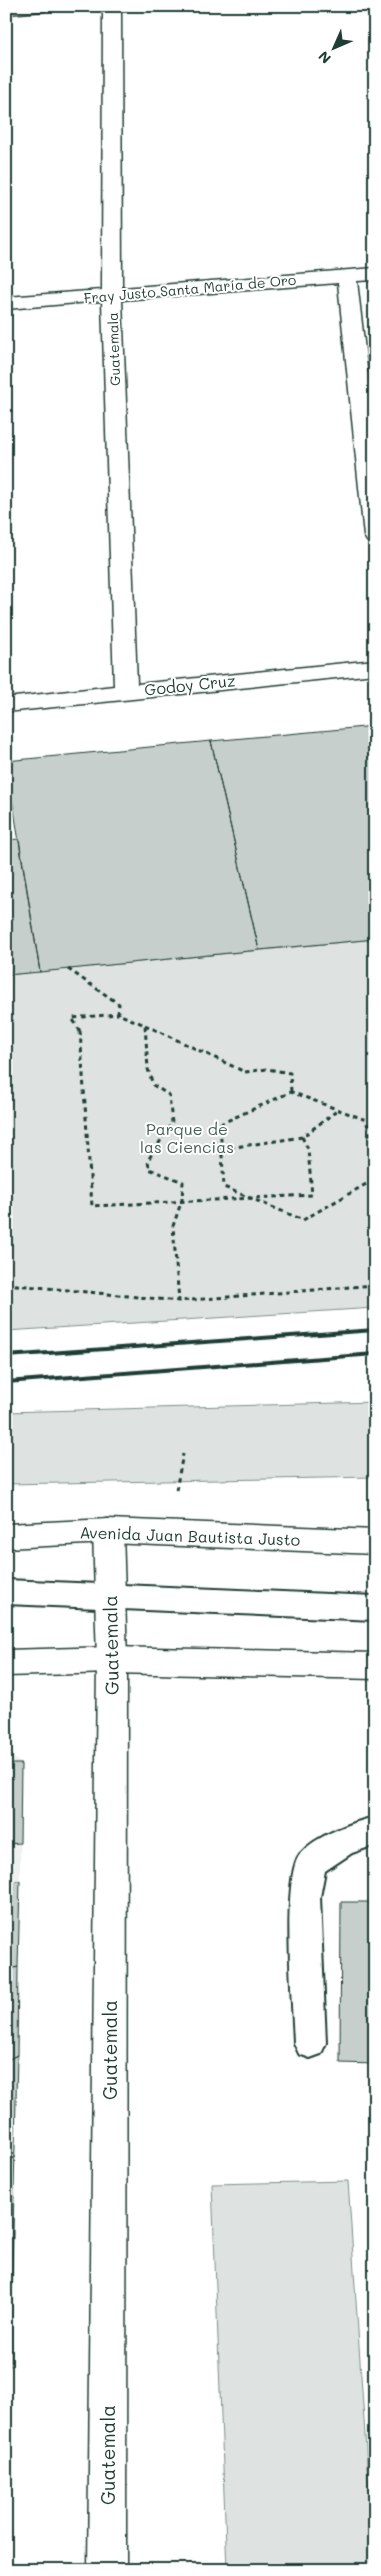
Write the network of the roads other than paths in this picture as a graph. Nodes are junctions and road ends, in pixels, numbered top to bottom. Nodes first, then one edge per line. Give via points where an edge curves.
1 (44, 6) edge
2 (112, 6) edge
3 (6, 9) edge
4 (375, 274) edge
5 (347, 276) junction
6 (112, 295) junction
7 (6, 304) edge
8 (375, 536) edge
9 (375, 667) edge
10 (126, 692) junction
11 (6, 705) edge
12 (108, 1531) junction
13 (6, 1536) edge
14 (375, 1542) edge
15 (6, 1592) edge
16 (110, 1595) junction
17 (375, 1608) edge
18 (112, 1660) junction
19 (6, 1662) edge
20 (375, 1666) edge
21 (375, 1831) edge
22 (310, 2043) dead end
23 (107, 2570) edge

1 - 3 street
2 - 6 street, Guatemala
4 - 5 street, Fray Justo Santa María de Oro
5 - 6 street, Fray Justo Santa María de Oro
5 - 8 street
6 - 7 street, Fray Justo Santa María de Oro
6 - 10 street, Guatemala
9 - 10 street, Godoy Cruz
10 - 11 street, Godoy Cruz
12 - 13 street, Avenida Juan Bautista Justo
12 - 14 street, Avenida Juan Bautista Justo
12 - 16 street, Guatemala
15 - 16 lane
16 - 17 lane
16 - 18 street, Guatemala
18 - 19 street
18 - 20 street
18 - 23 street, Guatemala
21 - 22 lane via 330,1849 310,1864 305,1897

